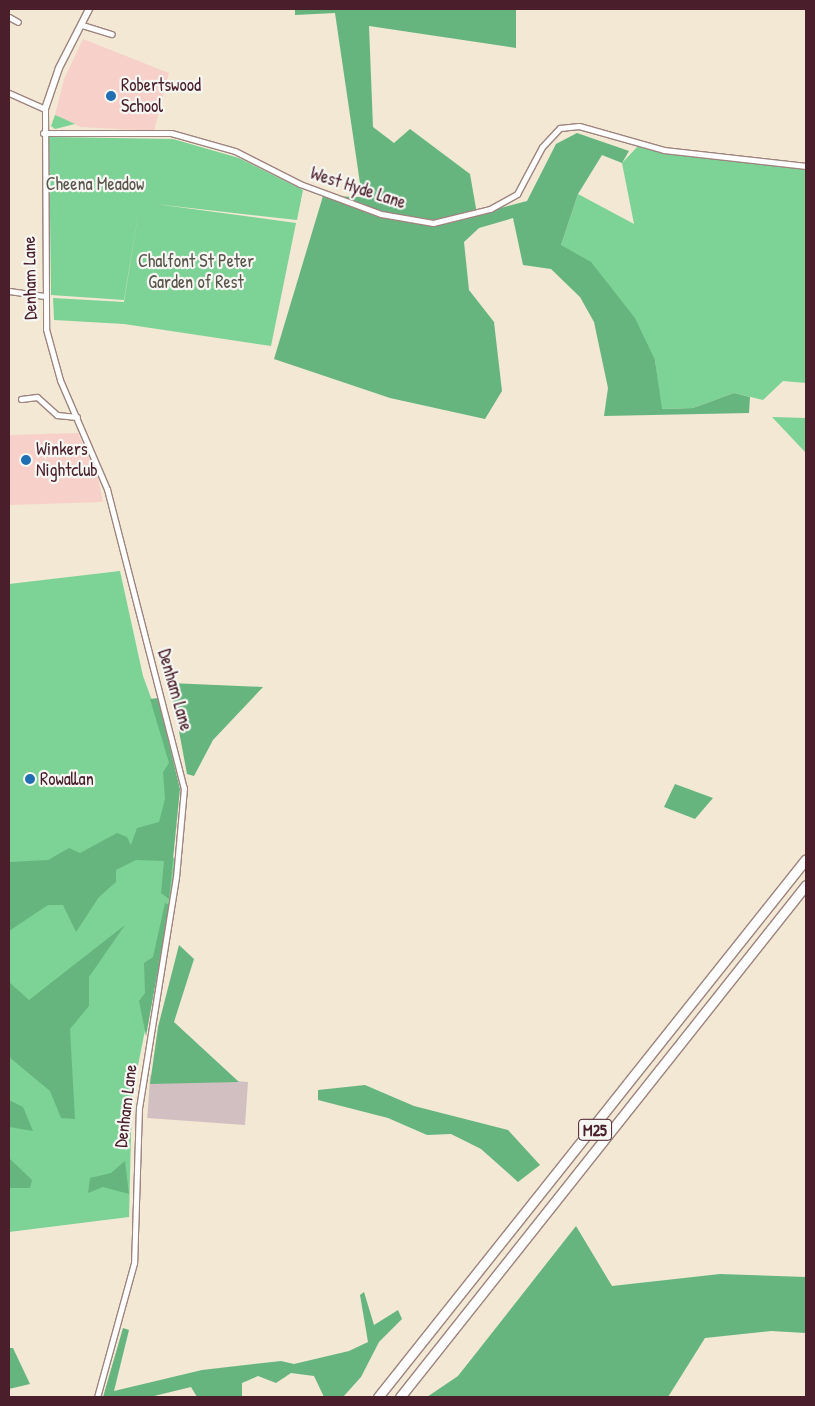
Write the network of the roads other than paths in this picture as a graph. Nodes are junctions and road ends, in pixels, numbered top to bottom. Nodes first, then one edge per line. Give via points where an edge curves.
1 (89, 9) edge
2 (9, 17) edge
3 (18, 22) dead end
4 (82, 25) junction
5 (112, 34) dead end
6 (9, 93) edge
7 (45, 109) junction
8 (43, 133) junction
9 (806, 166) edge
10 (9, 291) edge
11 (43, 296) junction
12 (21, 399) dead end
13 (77, 416) junction
14 (806, 859) edge
15 (806, 885) edge
16 (97, 1397) edge
17 (378, 1397) edge
18 (400, 1397) edge

1 - 4 street, Denham Lane
2 - 3 street
4 - 5 street
4 - 7 street, Denham Lane via 57,71
6 - 7 street
7 - 8 street, Denham Lane
8 - 9 street, West Hyde Lane via 171,133 235,151 300,184 381,214 432,223 490,209 517,194 542,146 560,128 579,126 664,150
8 - 11 street, Denham Lane
10 - 11 street
11 - 13 street, Denham Lane via 46,329
12 - 13 street via 37,397 57,415
13 - 16 street, Denham Lane via 107,489 139,619 169,717 184,788 175,886 139,1107 134,1263
14 - 17 highway, M25
15 - 18 highway, M25

